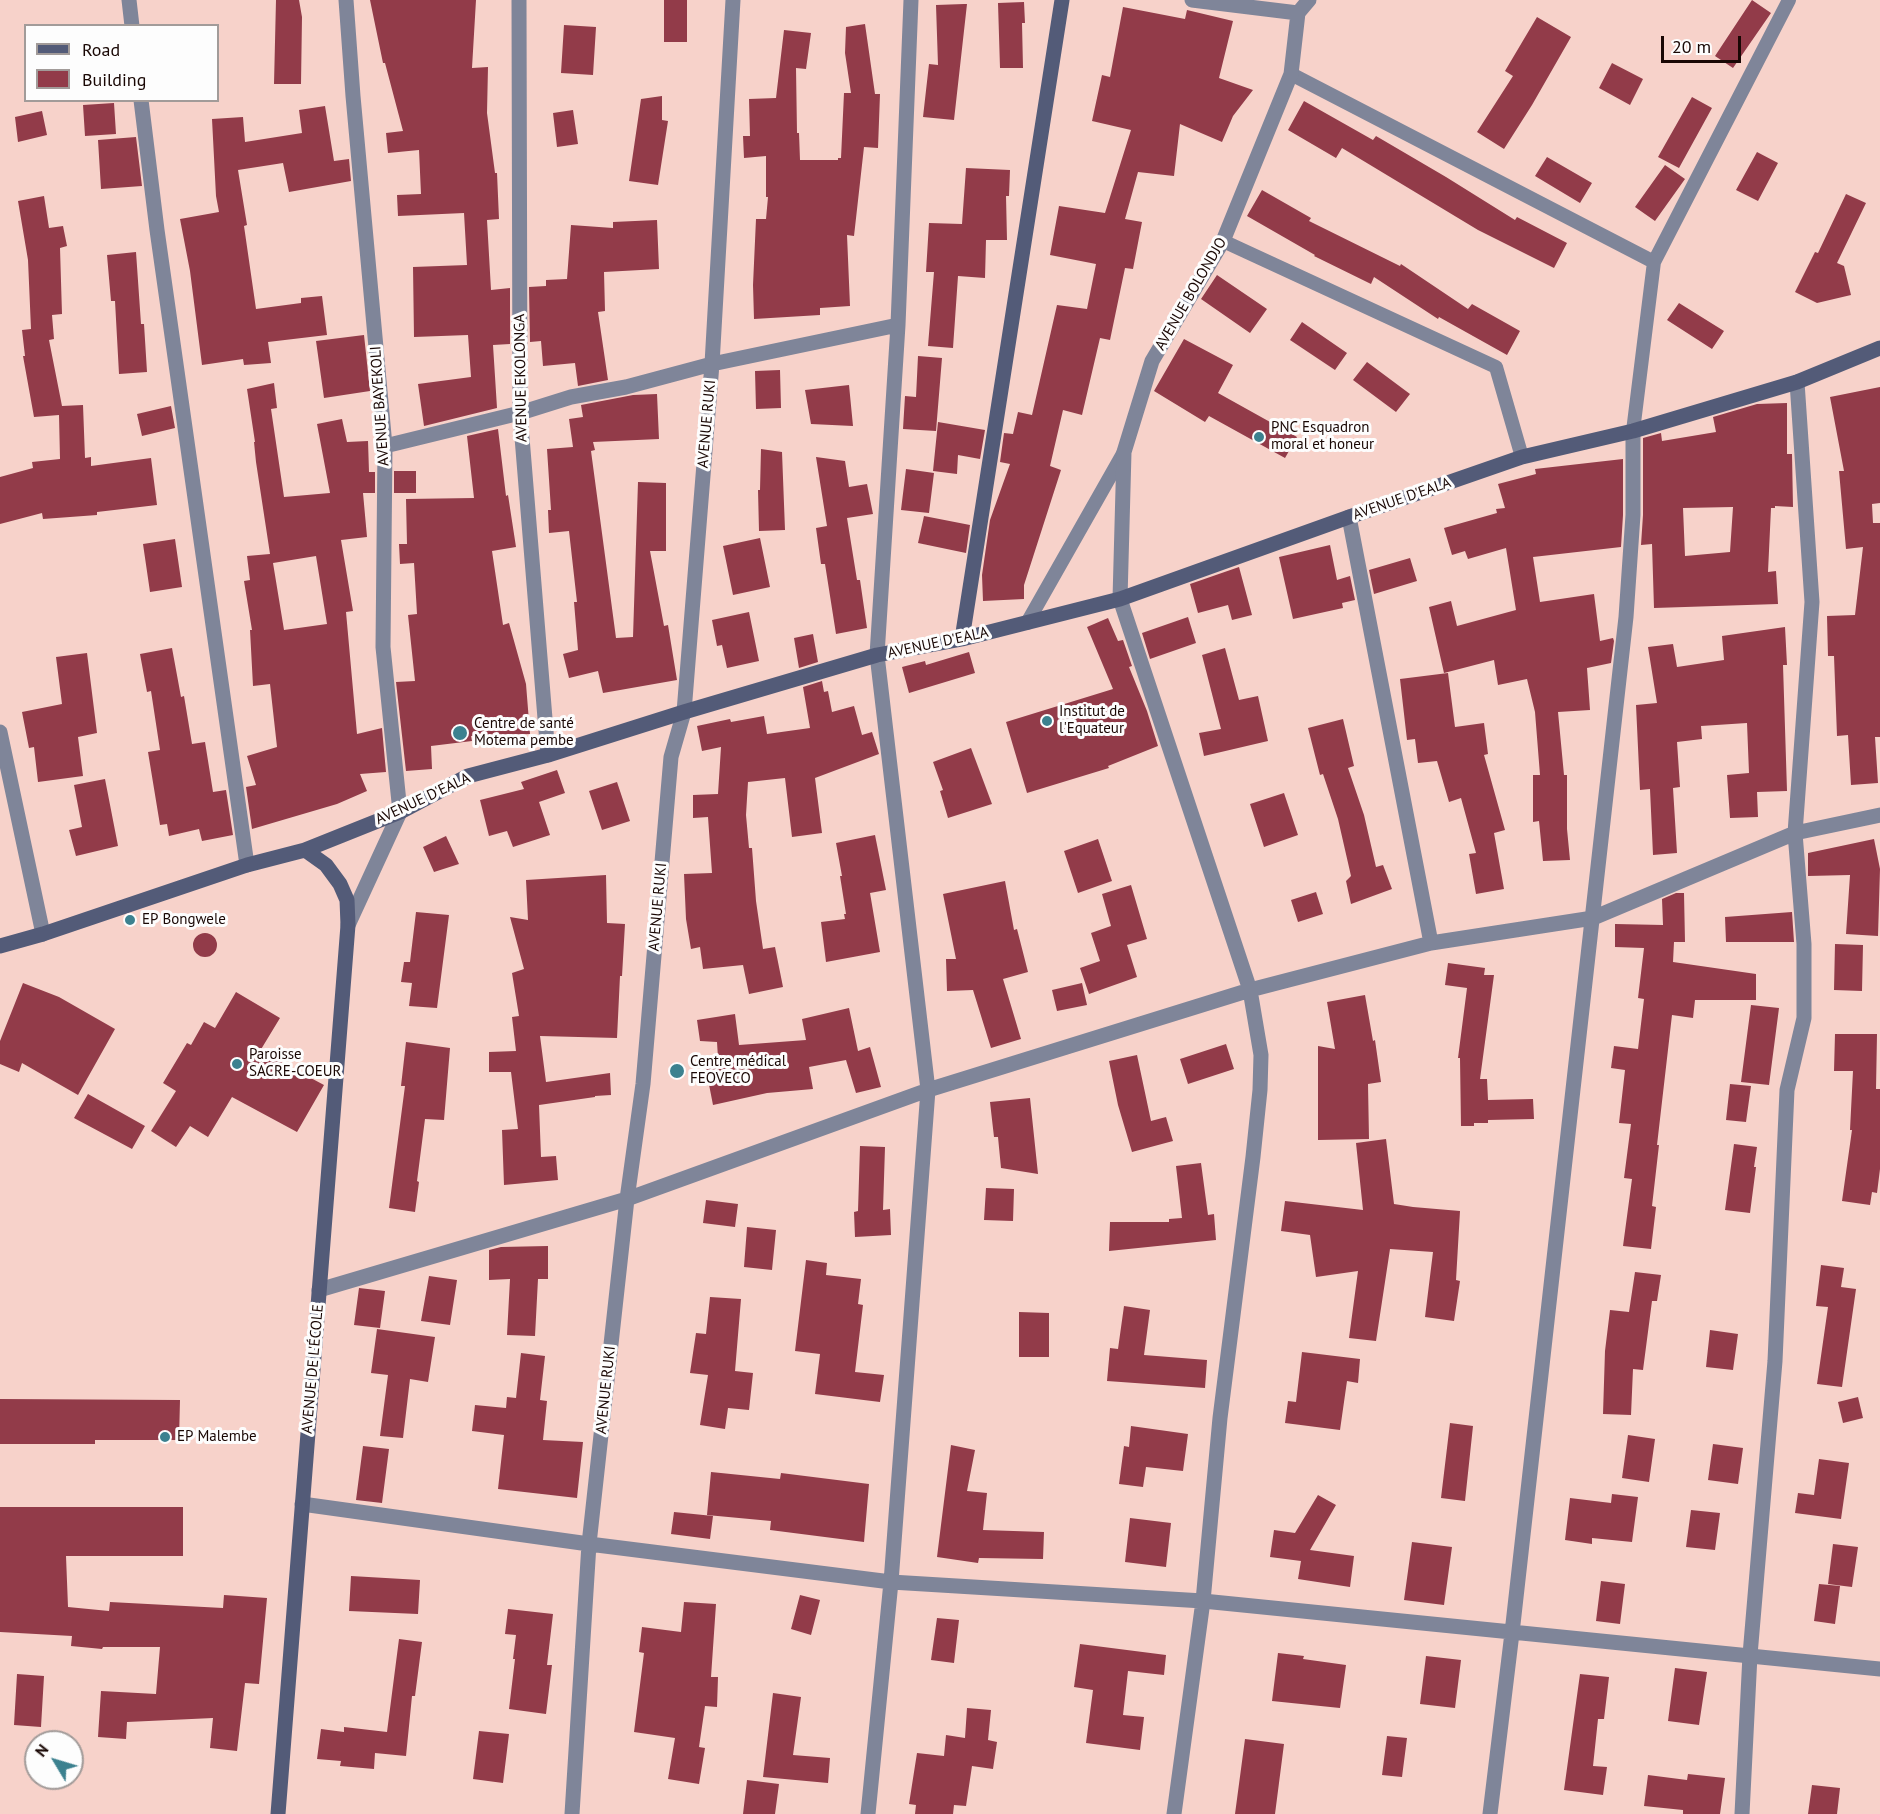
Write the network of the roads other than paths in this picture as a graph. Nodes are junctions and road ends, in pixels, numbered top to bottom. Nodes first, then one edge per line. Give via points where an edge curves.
1 (129, 0) edge
2 (346, 0) edge
3 (519, 0) edge
4 (733, 0) edge
5 (911, 0) edge
6 (1062, 0) edge
7 (1192, 0) edge
8 (1309, 0) edge
9 (1789, 0) edge
10 (1226, 2) edge
11 (1298, 13) junction
12 (132, 24) edge
13 (1292, 74) junction
14 (141, 102) edge
15 (1223, 241) junction
16 (1654, 262) junction
17 (898, 325) junction
18 (1880, 348) edge
19 (712, 364) junction
20 (1797, 382) junction
21 (520, 413) junction
22 (1632, 431) junction
23 (385, 446) junction
24 (1124, 452) junction
25 (1522, 458) junction
26 (1349, 517) junction
27 (1120, 599) junction
28 (1027, 623) junction
29 (962, 639) junction
30 (877, 655) junction
31 (684, 712) junction
32 (0, 732) edge
33 (548, 755) junction
34 (400, 812) junction
35 (1880, 815) edge
36 (1795, 833) junction
37 (305, 850) junction
38 (247, 865) junction
39 (1593, 918) junction
40 (348, 925) junction
41 (43, 934) junction
42 (1431, 943) junction
43 (0, 946) edge
44 (1250, 990) junction
45 (928, 1090) junction
46 (627, 1199) junction
47 (319, 1290) junction
48 (302, 1504) junction
49 (589, 1544) junction
50 (891, 1582) junction
51 (1203, 1601) junction
52 (1512, 1634) junction
53 (1750, 1655) junction
54 (1880, 1669) edge
55 (278, 1814) edge
56 (572, 1814) edge
57 (868, 1814) edge
58 (1174, 1814) edge
59 (1490, 1814) edge
60 (1742, 1814) edge

1 - 12 street
2 - 23 street, AVENUE BAYEKOLI
3 - 21 street, AVENUE EKOLONGA
4 - 19 street, AVENUE RUKI
5 - 17 street
6 - 29 street
7 - 10 street
8 - 11 street
9 - 16 lane
10 - 11 street
11 - 13 street, AVENUE BOLONDJO
13 - 15 street, AVENUE BOLONDJO
13 - 16 lane
14 - 38 street
15 - 24 street, AVENUE BOLONDJO via 1152,361
15 - 25 lane via 1496,367
16 - 22 lane
17 - 19 street
17 - 30 street
18 - 20 street, AVENUE D'EALA
19 - 21 street via 626,387 571,396
19 - 31 street, AVENUE RUKI
20 - 22 street, AVENUE D'EALA
20 - 36 street via 1812,602
21 - 23 street
21 - 33 street, AVENUE EKOLONGA
22 - 25 street, AVENUE D'EALA
22 - 39 street via 1633,515 1626,617
23 - 34 street, AVENUE BAYEKOLI via 383,647
24 - 27 street, AVENUE BOLONDJO
24 - 28 lane
25 - 26 street, AVENUE D'EALA
26 - 27 street, AVENUE D'EALA
26 - 42 street
27 - 28 street, AVENUE D'EALA
27 - 44 street, AVENUE BOLONDJO
28 - 29 street, AVENUE D'EALA
29 - 30 street, AVENUE D'EALA
30 - 31 street, AVENUE D'EALA
30 - 45 street
31 - 33 street, AVENUE D'EALA
31 - 46 street, AVENUE RUKI via 671,757 643,1084
32 - 41 street
33 - 34 street, AVENUE D'EALA via 468,776
34 - 37 street, AVENUE D'EALA
34 - 40 street
35 - 36 street
36 - 39 street
36 - 53 street via 1804,945 1804,1018 1787,1090 1775,1361
37 - 38 street, AVENUE D'EALA
37 - 40 street, AVENUE DE L'ÉCOLE via 326,865 340,884 347,900
38 - 41 street, AVENUE D'EALA
39 - 42 street
39 - 52 street
40 - 47 street, AVENUE DE L'ÉCOLE
41 - 43 street, AVENUE D'EALA
42 - 44 street
44 - 45 street
44 - 51 street, AVENUE BOLONDJO via 1261,1055 1260,1090 1220,1418
45 - 46 street
45 - 50 street
46 - 47 street
46 - 49 street, AVENUE RUKI
47 - 48 street, AVENUE DE L'ÉCOLE
48 - 49 street
48 - 55 street, AVENUE DE L'ÉCOLE
49 - 50 street
49 - 56 street, AVENUE RUKI
50 - 51 street
50 - 57 street
51 - 52 street
51 - 58 street, AVENUE BOLONDJO
52 - 53 street
52 - 59 street
53 - 54 street
53 - 60 street

